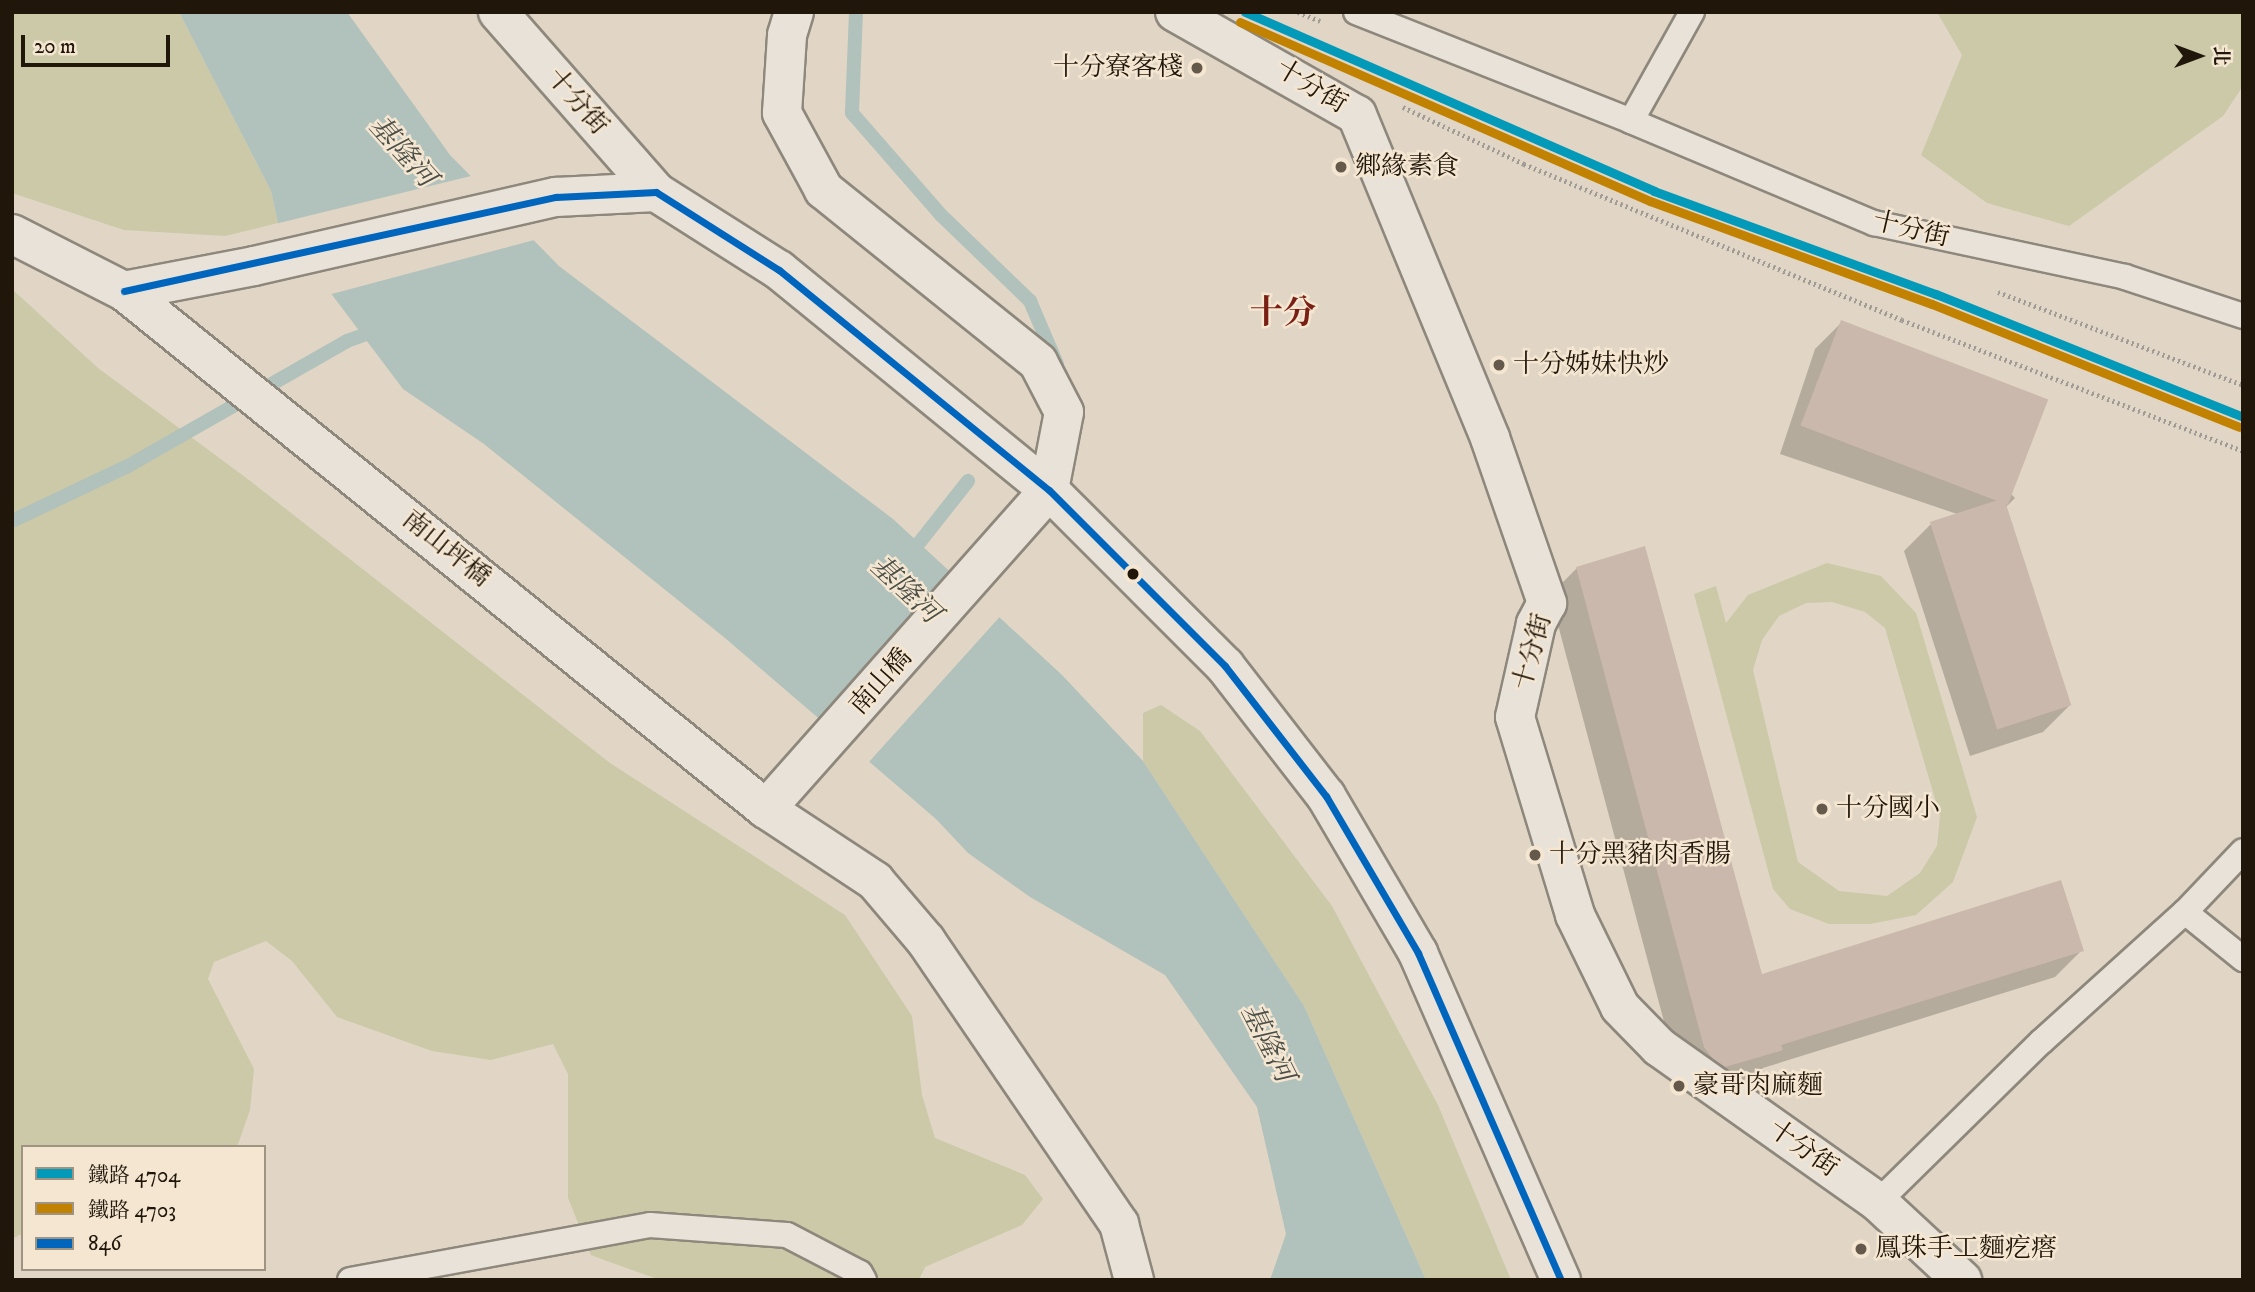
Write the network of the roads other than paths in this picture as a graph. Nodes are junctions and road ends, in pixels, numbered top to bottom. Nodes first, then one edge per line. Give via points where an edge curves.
1 (498, 12) edge
2 (794, 12) edge
3 (1175, 12) edge
4 (1356, 12) edge
5 (1692, 12) edge
6 (1631, 121) junction
7 (656, 192) junction
8 (12, 234) edge
9 (124, 291) junction
10 (2243, 316) edge
11 (1049, 490) junction
12 (766, 809) junction
13 (2243, 851) edge
14 (2185, 912) junction
15 (2243, 959) edge
16 (1878, 1202) junction
17 (350, 1280) edge
18 (864, 1280) edge
19 (1134, 1280) edge
20 (1561, 1280) edge
21 (1962, 1280) edge

1 - 7 street, 十分街
2 - 11 street via 787,35 782,113 824,190 1038,362 1064,412
3 - 16 street, 十分街 via 1357,115 1495,451 1547,603 1536,624 1515,717 1575,915 1620,1007 1659,1047
4 - 6 lane, 十分街
5 - 6 lane
6 - 10 lane, 十分街 via 1874,223 2125,277
7 - 9 street via 556,197 254,267
7 - 11 street, 十分街 via 779,270
8 - 9 street, 南山坪橋
9 - 12 street, 南山坪橋
11 - 12 street, 南山橋
11 - 20 street, 十分街 via 1225,666 1326,796 1418,953
12 - 19 street, 南山坪橋 via 875,881 926,941 1119,1224
13 - 14 lane
14 - 15 lane
14 - 16 lane via 2041,1042
16 - 21 street, 十分街
17 - 18 lane via 650,1225 787,1235 860,1273

